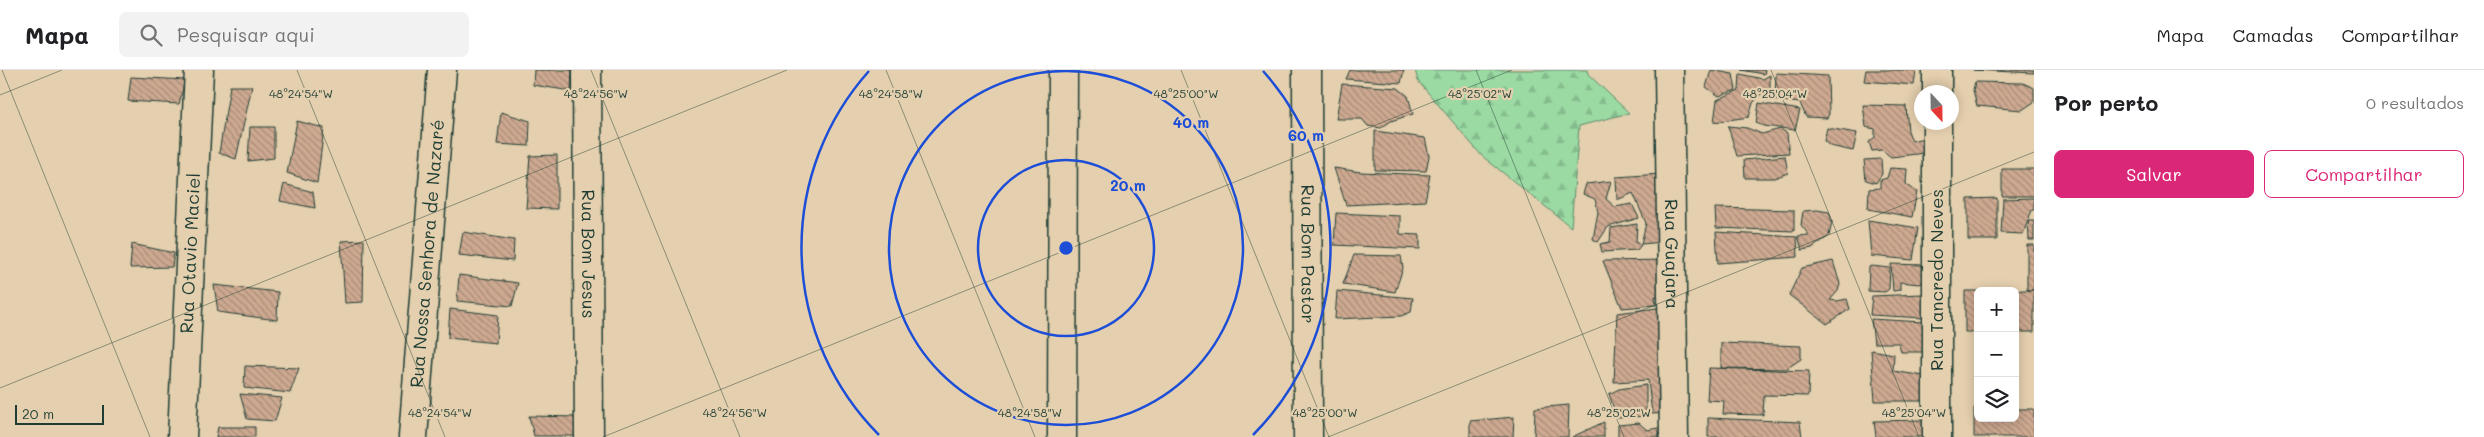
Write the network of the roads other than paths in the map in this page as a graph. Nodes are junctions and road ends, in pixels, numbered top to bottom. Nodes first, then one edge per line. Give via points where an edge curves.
1 (198, 70) edge
2 (442, 70) edge
3 (587, 70) edge
4 (1063, 70) edge
5 (1306, 70) edge
6 (1669, 70) edge
7 (1937, 70) edge
8 (1937, 85) edge
9 (1937, 130) edge
10 (182, 437) edge
11 (413, 437) edge
12 (589, 437) edge
13 (1062, 437) edge
14 (1308, 437) edge
15 (1674, 437) edge
16 (1937, 437) edge

1 - 10 street, Rua Otavio Maciel
2 - 11 street, Rua Nossa Senhora de Nazaré
3 - 12 street, Rua Bom Jesus
4 - 13 street
5 - 14 street, Rua Bom Pastor
6 - 15 street, Rua Guajara
7 - 8 street
9 - 16 street, Rua Tancredo Neves

